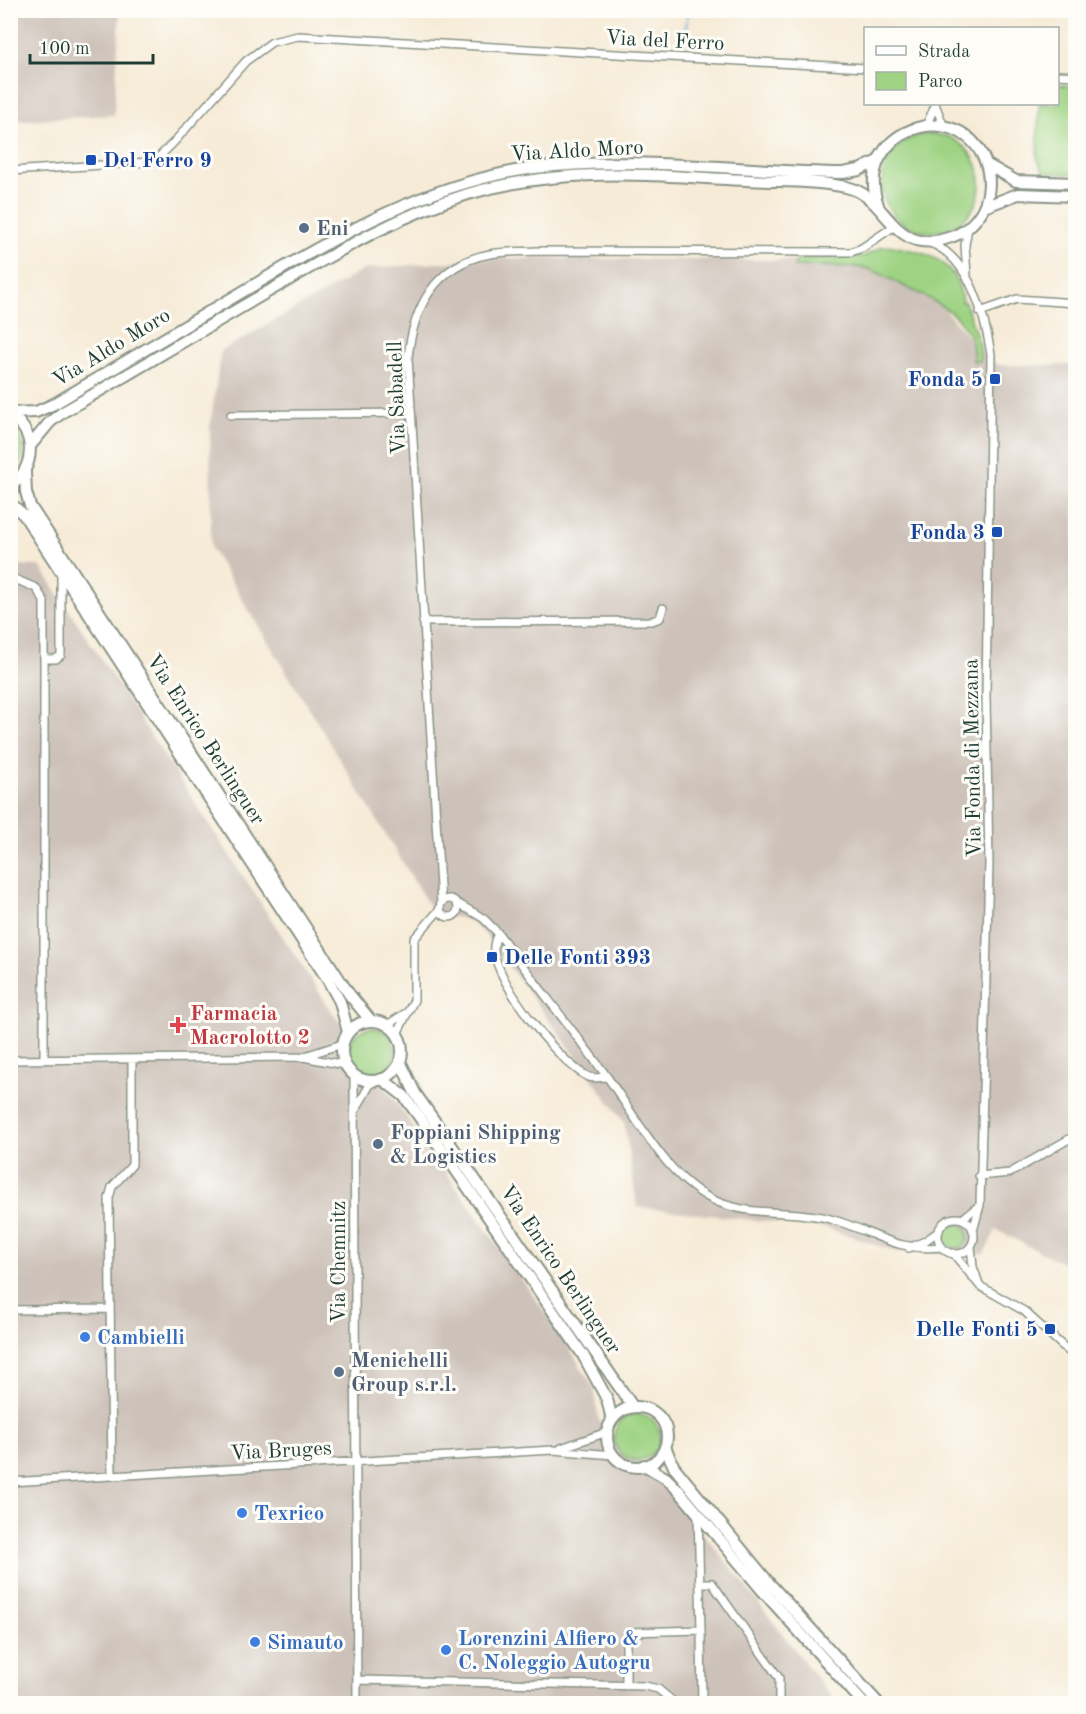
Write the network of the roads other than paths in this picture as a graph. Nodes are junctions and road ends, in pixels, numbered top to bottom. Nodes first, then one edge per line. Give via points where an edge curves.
1 (864, 68) edge
2 (1059, 75) edge
3 (1076, 76) edge
4 (935, 105) edge
5 (926, 126) junction
6 (944, 127) junction
7 (878, 160) junction
8 (986, 164) junction
9 (10, 171) edge
10 (1076, 183) edge
11 (1076, 196) edge
12 (878, 205) junction
13 (984, 207) junction
14 (893, 227) junction
15 (968, 228) junction
16 (919, 240) junction
17 (967, 279) junction
18 (1076, 303) edge
19 (980, 312) junction
20 (411, 413) junction
21 (10, 414) edge
22 (231, 415) dead end
23 (30, 446) junction
24 (25, 472) junction
25 (10, 487) edge
26 (10, 503) edge
27 (61, 572) junction
28 (10, 577) edge
29 (663, 608) dead end
30 (423, 622) junction
31 (44, 659) junction
32 (441, 884) junction
33 (450, 898) junction
34 (457, 903) junction
35 (440, 906) junction
36 (468, 910) junction
37 (457, 912) junction
38 (445, 916) junction
39 (426, 925) junction
40 (498, 933) junction
41 (408, 1012) junction
42 (371, 1021) junction
43 (387, 1025) junction
44 (348, 1032) junction
45 (397, 1034) junction
46 (342, 1044) junction
47 (303, 1057) junction
48 (132, 1059) junction
49 (10, 1060) edge
50 (44, 1060) junction
51 (400, 1061) junction
52 (345, 1065) junction
53 (354, 1075) junction
54 (607, 1077) junction
55 (377, 1080) junction
56 (356, 1109) junction
57 (1076, 1135) edge
58 (979, 1176) junction
59 (980, 1205) junction
60 (962, 1219) junction
61 (973, 1231) junction
62 (939, 1232) junction
63 (971, 1246) junction
64 (909, 1248) junction
65 (942, 1248) junction
66 (953, 1253) junction
67 (980, 1286) junction
68 (110, 1309) junction
69 (10, 1310) edge
70 (1076, 1358) edge
71 (633, 1407) junction
72 (612, 1420) junction
73 (607, 1432) junction
74 (665, 1447) junction
75 (553, 1450) junction
76 (613, 1455) junction
77 (356, 1462) junction
78 (644, 1465) junction
79 (112, 1476) junction
80 (10, 1482) edge
81 (698, 1513) junction
82 (699, 1583) junction
83 (702, 1630) junction
84 (357, 1680) junction
85 (626, 1686) junction
86 (357, 1704) edge
87 (676, 1704) edge
88 (702, 1704) edge
89 (779, 1704) edge
90 (864, 1704) edge
91 (879, 1704) edge

1 - 9 street, Via del Ferro via 298,36 272,42 246,61 174,142 149,162
2 - 3 street
4 - 5 street
4 - 6 street
5 - 6 main road, Via Aldo Moro
5 - 7 main road, Via Aldo Moro via 899,135
6 - 8 main road, Via Aldo Moro via 972,142
7 - 12 main road, Via Aldo Moro via 874,181
7 - 21 main road, Via Aldo Moro via 843,173 586,165 536,168 466,182 394,208 341,234 49,407
8 - 10 main road, Via Aldo Moro via 1016,181
8 - 13 main road via 989,189
11 - 13 main road via 1018,194
12 - 14 main road, Via Aldo Moro
12 - 23 main road, Via Aldo Moro via 855,189 837,186 648,175 586,175 471,193 398,219 346,245 63,412
13 - 15 main road
14 - 16 main road, Via Aldo Moro
14 - 20 street, Via Sabadell via 851,252 537,251 490,254 469,260 432,287 411,329
15 - 16 main road via 945,239
15 - 17 street
16 - 17 street via 951,256
17 - 19 street
18 - 19 street via 1017,298
19 - 58 street, Via Fonda di Mezzana via 991,354 986,697 990,862
20 - 22 street
20 - 30 street, Via Sabadell
21 - 23 main road via 23,426
23 - 24 main road, Via Enrico Berlinguer
24 - 25 main road
24 - 42 main road, Via Enrico Berlinguer via 30,506 349,994
26 - 27 main road, Via Enrico Berlinguer via 24,515
27 - 31 street via 61,655 56,660
27 - 44 main road, Via Enrico Berlinguer via 328,980 340,1002
28 - 31 street via 36,588 44,601
29 - 30 street via 660,618 652,621
30 - 32 street, Via Sabadell
31 - 50 street
32 - 33 street
32 - 35 street, Via Sabadell
33 - 34 street
33 - 35 street
34 - 36 street
34 - 37 street
35 - 38 street
35 - 39 street
36 - 37 street
36 - 40 street
37 - 38 street
38 - 39 street
39 - 41 street via 413,942 415,996
40 - 54 street
40 - 54 street via 496,961 524,1013 557,1054 590,1078
41 - 43 street
41 - 45 street
42 - 43 main road
42 - 44 main road
43 - 45 main road
44 - 46 main road
45 - 51 main road, Via Enrico Berlinguer via 402,1047
46 - 47 street
46 - 52 main road
47 - 48 street
47 - 52 street
48 - 50 street
48 - 68 street via 132,1165 109,1193
49 - 50 street
51 - 55 main road via 393,1072
51 - 71 main road, Via Enrico Berlinguer via 415,1093
52 - 53 main road, Via Enrico Berlinguer
53 - 55 main road, Via Enrico Berlinguer
53 - 56 street, Via Chemnitz
54 - 64 street via 673,1170 694,1190 743,1210 804,1213 831,1219
55 - 56 street, Via Chemnitz
55 - 72 main road, Via Enrico Berlinguer via 404,1096 418,1115 583,1355 607,1399
56 - 77 street, Via Chemnitz via 353,1155
57 - 58 street via 1010,1173
58 - 59 street, Via Fonda di Mezzana
59 - 60 street
59 - 61 street, Via Fonda di Mezzana
60 - 61 street
60 - 62 street via 948,1220
61 - 63 street
62 - 64 street
62 - 65 street
63 - 66 street
63 - 67 street
64 - 65 street
65 - 66 street
66 - 67 street
67 - 70 street via 1024,1311
68 - 69 street
68 - 79 street
71 - 72 main road
71 - 74 main road via 651,1410 662,1420
72 - 73 main road
73 - 75 street, Via Bruges
73 - 76 main road
74 - 78 main road via 658,1457
74 - 91 main road via 674,1467 769,1583
75 - 76 street, Via Bruges
75 - 77 street, Via Bruges
76 - 78 main road via 628,1465
77 - 79 street, Via Bruges
77 - 84 street, Via Chemnitz
78 - 81 main road via 671,1483
79 - 80 street, Via Bruges
81 - 82 street
81 - 90 main road
82 - 83 street
82 - 89 street via 712,1583 779,1678
83 - 85 street via 630,1632 626,1640
83 - 88 street
84 - 85 street
84 - 86 street, Via Chemnitz
85 - 87 street via 651,1686

